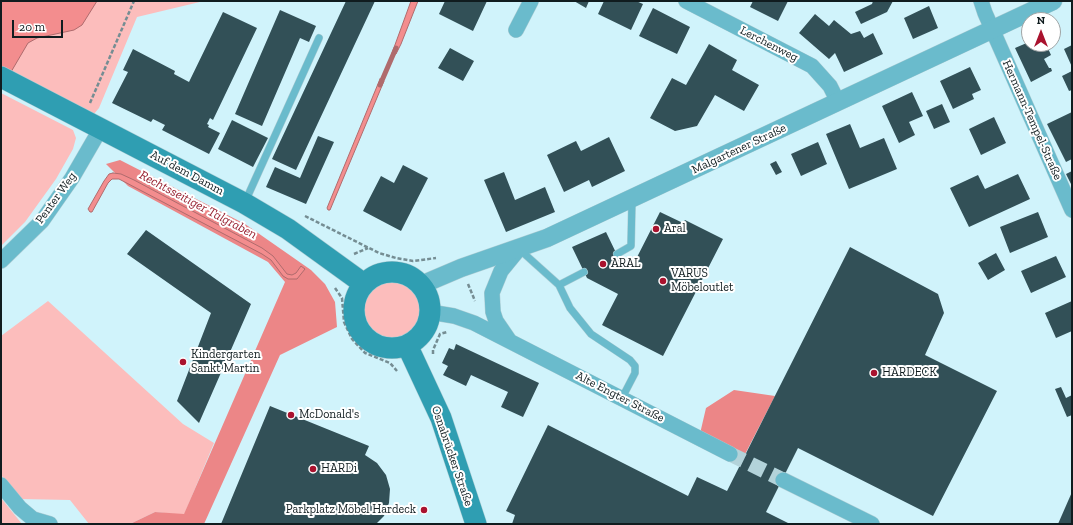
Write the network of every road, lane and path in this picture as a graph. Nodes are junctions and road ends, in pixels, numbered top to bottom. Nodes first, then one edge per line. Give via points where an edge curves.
1 (134, 1) edge
2 (531, 1) edge
3 (686, 1) edge
4 (981, 1) edge
5 (1053, 1) edge
6 (516, 30) dead end
7 (992, 30) junction
8 (319, 38) dead end
9 (1, 77) edge
10 (838, 102) junction
11 (92, 123) junction
12 (632, 200) junction
13 (244, 203) junction
14 (1072, 210) edge
15 (519, 249) junction
16 (617, 254) dead end
17 (1, 261) edge
18 (461, 268) junction
19 (584, 272) dead end
20 (364, 284) junction
21 (421, 285) junction
22 (559, 285) junction
23 (334, 286) dead end
24 (430, 312) junction
25 (474, 323) junction
26 (451, 330) dead end
27 (510, 341) junction
28 (407, 346) junction
29 (433, 358) dead end
30 (398, 372) dead end
31 (622, 398) junction
32 (730, 454) tunnel mouth
33 (783, 480) tunnel mouth
34 (1, 485) edge
35 (50, 524) edge
36 (476, 524) edge
37 (872, 524) edge

1 - 11 path
2 - 6 street
3 - 10 street, Lerchenweg via 812,66 830,86
4 - 7 street, Hermann-Tempel-Straße
5 - 7 street, Malgartener Straße
7 - 10 street, Malgartener Straße
7 - 14 street, Hermann-Tempel-Straße
8 - 13 lane
9 - 11 main road, Auf dem Damm
10 - 12 street, Malgartener Straße
11 - 13 main road, Auf dem Damm
11 - 17 street, Penter Weg via 72,178 42,221
12 - 15 street, Malgartener Straße
12 - 16 lane via 631,246
13 - 20 main road, Auf dem Damm via 288,229
15 - 18 street, Malgartener Straße
15 - 22 lane
15 - 27 street, Alte Engter Straße via 502,271 492,293 496,322
18 - 21 street, Malgartener Straße
18 - 25 path via 479,310
19 - 22 lane
20 - 21 main road via 374,276 393,272 411,277
20 - 28 main road via 353,307 354,320 360,332 369,342 381,347 394,349
21 - 24 main road via 427,296
22 - 31 lane via 570,308 591,334 636,366 635,374
23 - 30 path via 342,298 344,322 352,340 365,353 390,364
24 - 25 street, Alte Engter Straße
24 - 28 main road via 425,330
25 - 27 street, Alte Engter Straße
26 - 29 path via 440,334 433,350
27 - 31 street, Alte Engter Straße
28 - 36 main road, Osnabrücker Straße via 441,418
31 - 32 street, Alte Engter Straße
33 - 37 street
34 - 35 street via 33,519

